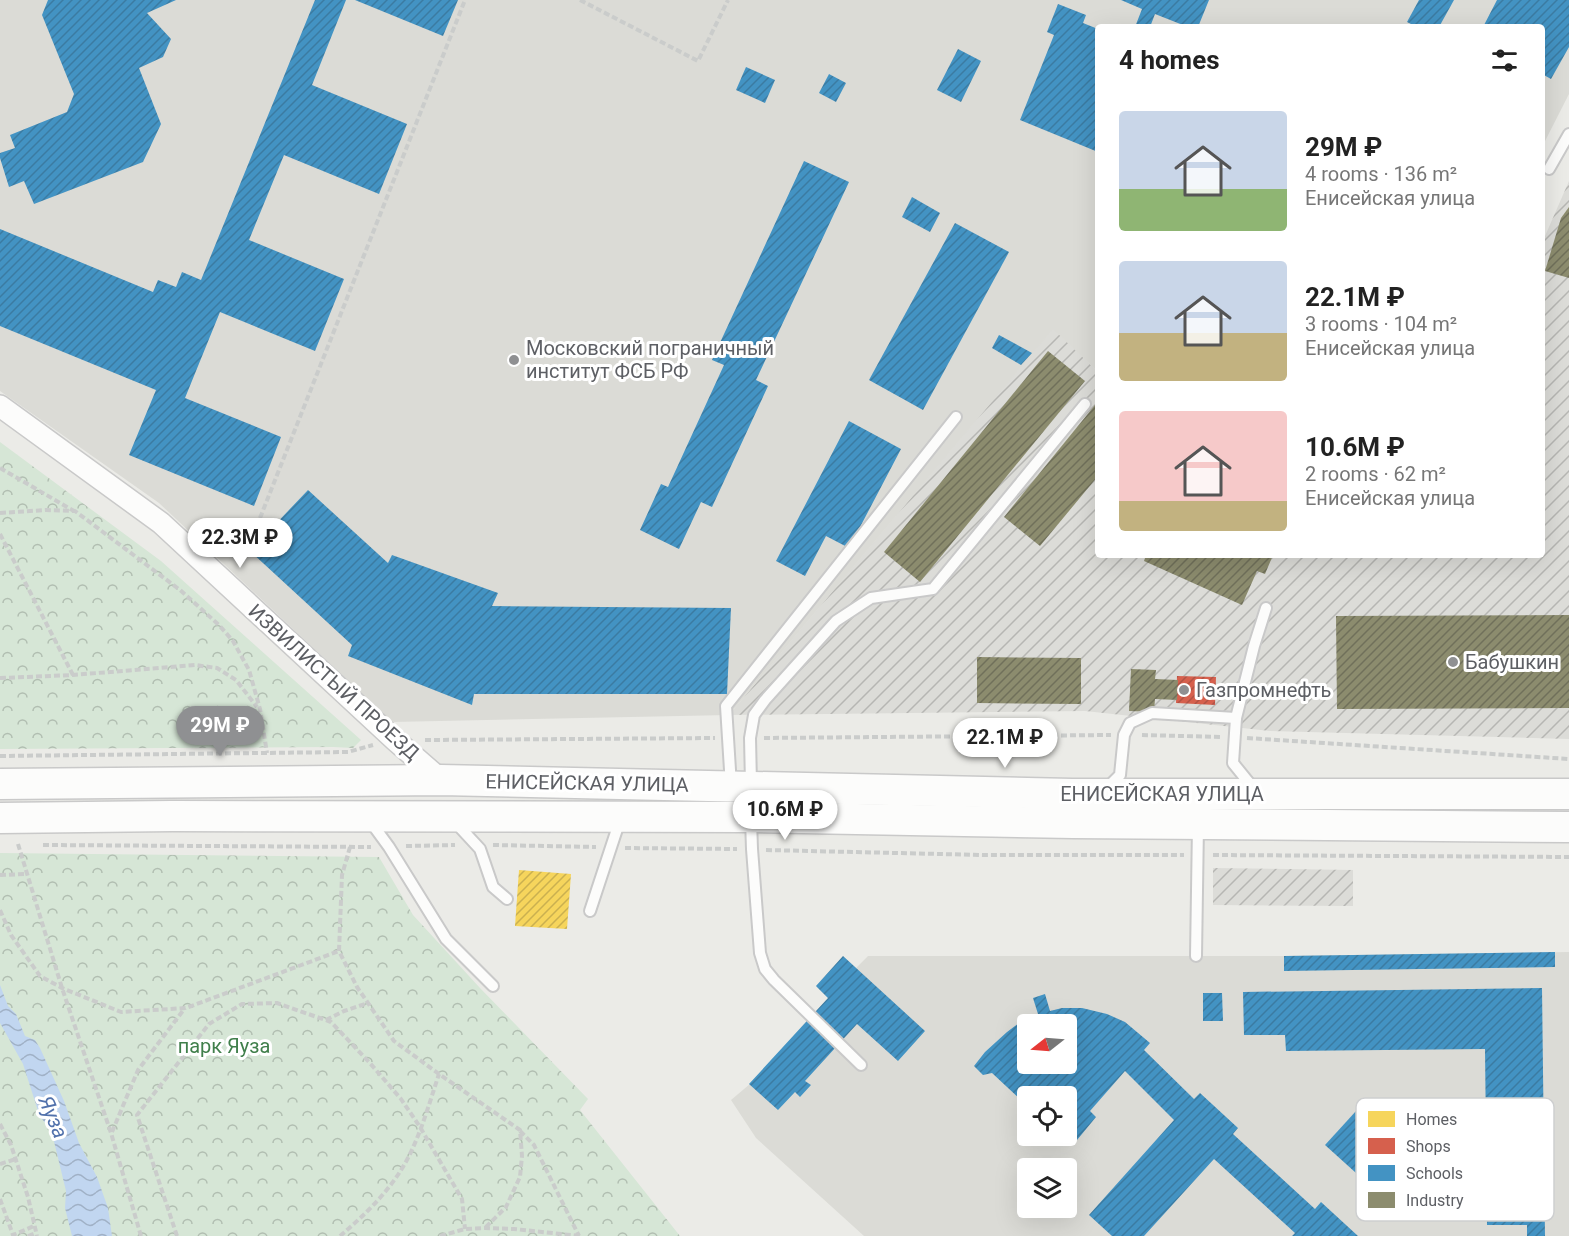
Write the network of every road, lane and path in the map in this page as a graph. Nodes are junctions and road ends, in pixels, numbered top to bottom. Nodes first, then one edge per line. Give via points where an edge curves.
1 (465, 0) edge
2 (580, 0) edge
3 (728, 0) edge
4 (1569, 134) edge
5 (1549, 169) dead end
6 (1085, 404) dead end
7 (0, 406) edge
8 (956, 417) dead end
9 (0, 468) edge
10 (75, 511) junction
11 (0, 513) edge
12 (260, 518) dead end
13 (0, 534) edge
14 (1266, 608) dead end
15 (73, 675) junction
16 (0, 678) edge
17 (260, 709) junction
18 (1236, 718) junction
19 (1124, 735) junction
20 (1234, 737) junction
21 (728, 738) junction
22 (750, 738) junction
23 (395, 740) junction
24 (267, 753) junction
25 (0, 756) edge
26 (1569, 759) edge
27 (441, 780) junction
28 (0, 784) edge
29 (741, 787) junction
30 (1101, 794) junction
31 (1258, 794) junction
32 (1569, 794) edge
33 (366, 816) junction
34 (449, 816) junction
35 (621, 816) junction
36 (750, 817) junction
37 (0, 818) edge
38 (1198, 824) junction
39 (1569, 827) edge
40 (18, 844) dead end
41 (350, 847) dead end
42 (1198, 855) junction
43 (1569, 857) edge
44 (26, 874) junction
45 (0, 875) edge
46 (507, 899) dead end
47 (0, 910) edge
48 (590, 911) dead end
49 (339, 951) junction
50 (1196, 956) dead end
51 (493, 986) dead end
52 (62, 988) junction
53 (368, 1003) junction
54 (186, 1008) junction
55 (325, 1020) junction
56 (861, 1065) dead end
57 (439, 1074) junction
58 (0, 1124) edge
59 (420, 1127) junction
60 (3, 1130) junction
61 (519, 1131) junction
62 (111, 1133) junction
63 (0, 1138) edge
64 (16, 1159) junction
65 (0, 1164) edge
66 (0, 1199) edge
67 (34, 1226) junction
68 (486, 1228) junction
69 (465, 1229) junction
70 (36, 1234) edge
71 (28, 1236) edge
72 (141, 1236) edge
73 (177, 1236) edge
74 (340, 1236) edge
75 (440, 1236) edge
76 (580, 1236) edge

1 - 12 path
2 - 3 path via 698,61
4 - 5 lane
6 - 22 lane via 933,589 871,598 836,621 765,700 754,715
7 - 23 street, ИЗВИЛИСТЫЙ ПРОЕЗД via 161,523
8 - 21 lane via 726,706
9 - 10 path
10 - 11 path
10 - 17 path via 180,590 219,625 249,670
13 - 15 path
14 - 18 lane
15 - 16 path
15 - 17 path via 195,665 217,668 236,680
17 - 24 path
18 - 19 lane via 1152,713 1130,723
18 - 20 lane
19 - 20 path
19 - 22 path
19 - 30 lane via 1120,775
20 - 26 path
20 - 31 lane via 1233,763
21 - 23 path
21 - 29 lane
22 - 29 lane
23 - 24 path via 348,752
23 - 27 street, ИЗВИЛИСТЫЙ ПРОЕЗД
24 - 25 path
27 - 28 main road, ЕНИСЕЙСКАЯ УЛИЦА
27 - 29 main road, ЕНИСЕЙСКАЯ УЛИЦА
29 - 30 main road, ЕНИСЕЙСКАЯ УЛИЦА
30 - 31 main road, ЕНИСЕЙСКАЯ УЛИЦА
31 - 32 main road, ЕНИСЕЙСКАЯ УЛИЦА
33 - 34 main road, ЕНИСЕЙСКАЯ УЛИЦА
33 - 37 main road, ЕНИСЕЙСКАЯ УЛИЦА
33 - 51 lane via 446,939
34 - 35 main road, ЕНИСЕЙСКАЯ УЛИЦА
34 - 46 lane via 480,849 494,887
35 - 36 main road, ЕНИСЕЙСКАЯ УЛИЦА
35 - 48 lane
36 - 38 main road, ЕНИСЕЙСКАЯ УЛИЦА
36 - 56 lane via 760,953 765,969
38 - 39 main road, ЕНИСЕЙСКАЯ УЛИЦА
38 - 42 lane
40 - 44 path
41 - 49 path via 342,875
42 - 43 path
42 - 50 lane
44 - 45 path
44 - 52 path
47 - 52 path via 11,935 40,976
49 - 53 path
49 - 54 path
52 - 54 path via 121,1012
52 - 62 path
53 - 55 path
53 - 57 path via 394,1041
54 - 62 path via 138,1070
55 - 59 path via 369,1062
55 - 73 path via 276,1003 242,1004 209,1024 136,1115
57 - 59 path
57 - 61 path
58 - 60 path
59 - 69 path via 462,1199
59 - 74 path via 388,1188
60 - 63 path
60 - 64 path
61 - 68 path via 520,1177 506,1207
61 - 76 path via 534,1145
62 - 72 path
64 - 65 path
64 - 67 path
66 - 67 path via 13,1234
67 - 70 path
68 - 69 path
68 - 76 path
69 - 75 path
70 - 71 path

